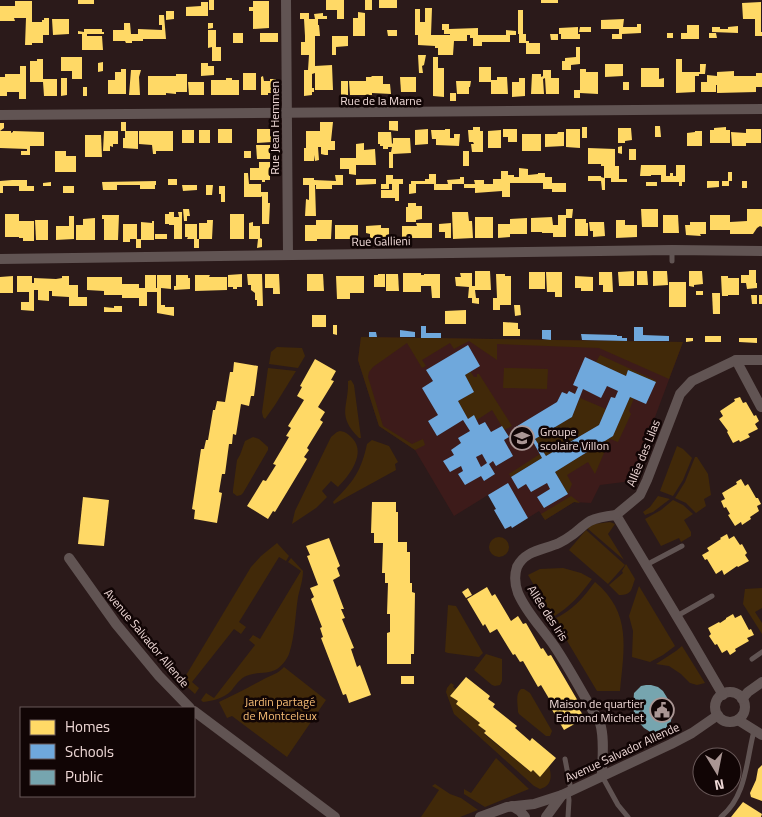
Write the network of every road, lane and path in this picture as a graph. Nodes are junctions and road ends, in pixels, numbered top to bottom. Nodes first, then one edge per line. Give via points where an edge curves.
1 (286, 0) edge
2 (762, 110) edge
3 (286, 113) junction
4 (0, 115) edge
5 (672, 250) junction
6 (762, 251) edge
7 (288, 255) junction
8 (0, 259) edge
9 (672, 261) dead end
10 (736, 360) junction
11 (762, 360) edge
12 (761, 407) edge
13 (616, 515) junction
14 (682, 546) dead end
15 (69, 558) dead end
16 (646, 565) junction
17 (712, 596) dead end
18 (677, 616) junction
19 (762, 652) edge
20 (752, 659) dead end
21 (762, 682) edge
22 (723, 695) junction
23 (742, 699) junction
24 (189, 707) edge
25 (195, 712) edge
26 (718, 715) junction
27 (738, 720) junction
28 (758, 733) edge
29 (565, 759) dead end
30 (602, 776) junction
31 (567, 792) junction
32 (512, 806) junction
33 (335, 817) edge
34 (480, 817) edge
35 (525, 817) edge
36 (546, 817) edge
37 (568, 817) edge
38 (628, 817) edge
39 (721, 817) edge

1 - 3 street, Rue Jean Hemmen
2 - 3 street, Rue de la Marne
3 - 4 street, Rue de la Marne
3 - 7 street, Rue Jean Hemmen
5 - 6 street, Rue Gallieni
5 - 7 street, Rue Gallieni
5 - 9 lane
7 - 8 street, Rue Gallieni
10 - 11 street, Allée des Lilas
10 - 12 street
10 - 13 street, Allée des Lilas via 692,381 680,394 640,495
13 - 16 street
13 - 30 street, Allée des Iris via 589,522 556,544 535,550 521,560 515,576 521,599 556,648 600,723
14 - 16 lane
15 - 24 street, Avenue Salvador Allende via 116,624
16 - 18 street
17 - 18 lane
18 - 22 street
19 - 20 lane
21 - 23 street
22 - 23 street via 731,693
22 - 26 street via 717,700 715,708
23 - 27 street via 745,706
25 - 33 street
26 - 27 street via 724,721
26 - 30 street, Avenue Salvador Allende via 672,744
27 - 28 street
28 - 39 lane via 736,800
29 - 31 lane
30 - 31 street, Avenue Salvador Allende
30 - 38 lane
31 - 32 street, Avenue Salvador Allende via 534,804
31 - 36 street, Avenue Salvador Allende
31 - 37 lane
32 - 34 street, Avenue Salvador Allende
32 - 35 street

